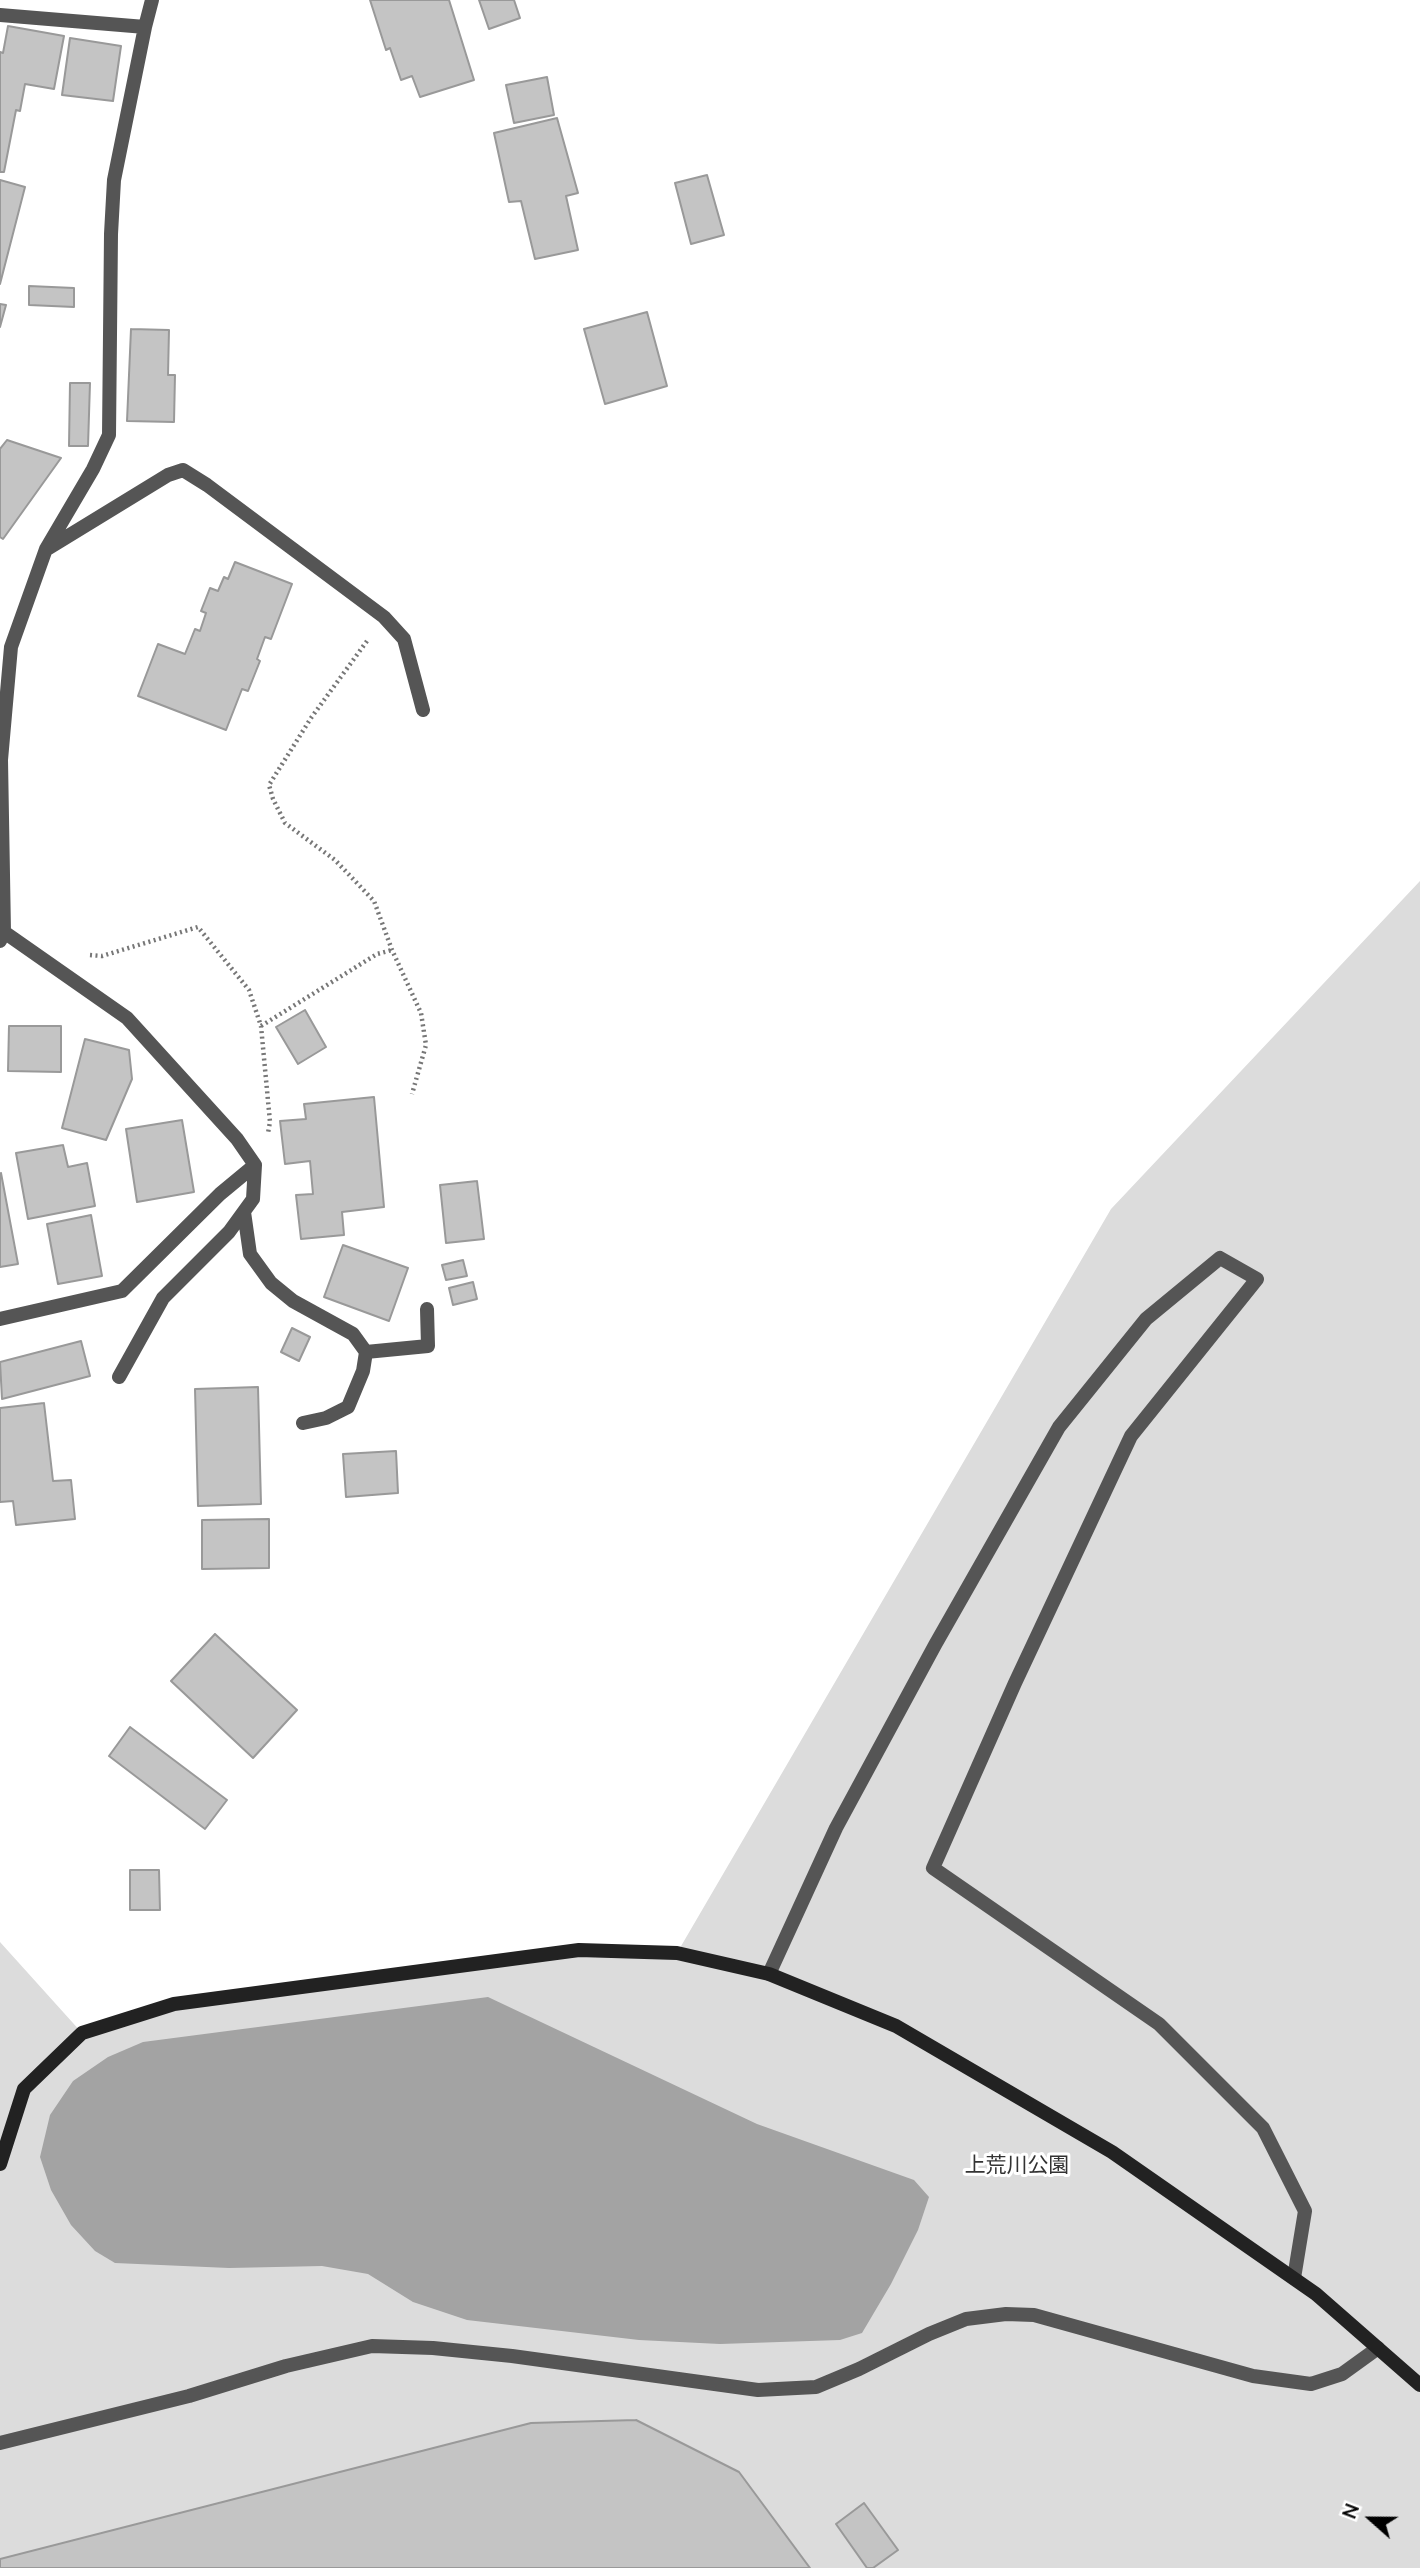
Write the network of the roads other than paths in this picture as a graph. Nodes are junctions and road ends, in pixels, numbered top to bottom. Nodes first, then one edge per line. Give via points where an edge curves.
1 (152, 0) edge
2 (0, 15) edge
3 (145, 27) junction
4 (46, 550) junction
5 (424, 710) dead end
6 (2, 936) edge
7 (255, 1166) junction
8 (244, 1212) junction
9 (427, 1309) dead end
10 (0, 1319) edge
11 (366, 1352) junction
12 (118, 1377) dead end
13 (303, 1423) dead end
14 (769, 1974) junction
15 (0, 2164) edge
16 (1294, 2278) junction
17 (1378, 2348) junction
18 (1420, 2385) edge
19 (0, 2444) edge

1 - 3 street
2 - 3 street
3 - 4 street via 114,180 109,435
4 - 5 street via 167,475 183,470 384,617 404,639
4 - 6 street via 11,647 1,760
6 - 7 street via 30,950 127,1018 237,1139
7 - 8 street via 253,1199
7 - 10 street via 220,1194 122,1292
8 - 11 street via 250,1254 271,1283 293,1301 353,1334
8 - 12 street via 163,1298
9 - 11 street via 428,1346
11 - 13 street via 348,1407
14 - 15 street via 677,1953 579,1950 174,2004 82,2033 24,2090
14 - 16 street via 908,2033 1112,2152
14 - 16 street via 842,1816 1059,1427 1146,1319 1220,1258 1257,1279 1131,1436 933,1868 1159,2024 1263,2127 1306,2211
16 - 17 street
17 - 18 street
17 - 19 street via 1342,2374 1311,2384 1253,2376 1034,2315 1006,2314 967,2319 816,2387 758,2390 512,2356 372,2346

